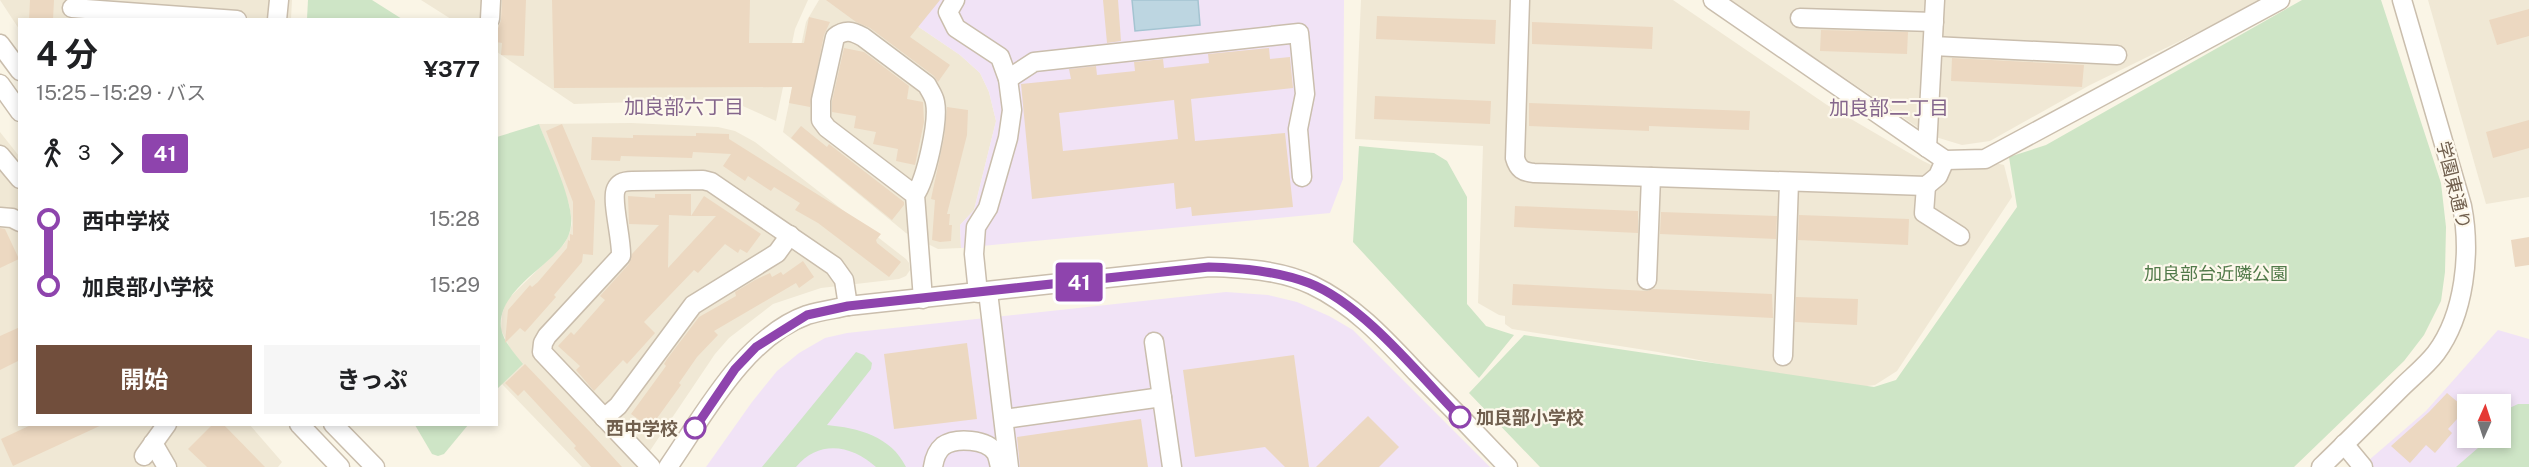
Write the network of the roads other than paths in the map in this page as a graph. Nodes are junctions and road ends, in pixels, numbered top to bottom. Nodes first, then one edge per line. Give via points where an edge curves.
1 (279, 0) edge
2 (491, 0) edge
3 (955, 0) edge
4 (1520, 0) edge
5 (1713, 0) edge
6 (1935, 0) edge
7 (2280, 0) edge
8 (2402, 0) edge
9 (72, 8) dead end
10 (210, 18) edge
11 (277, 18) edge
12 (490, 18) edge
13 (1800, 18) dead end
14 (1934, 22) junction
15 (0, 44) edge
16 (1933, 46) junction
17 (2117, 55) dead end
18 (18, 68) edge
19 (1008, 80) junction
20 (0, 84) edge
21 (18, 109) edge
22 (1927, 148) junction
23 (0, 155) edge
24 (1945, 160) junction
25 (18, 177) edge
26 (1302, 177) dead end
27 (1651, 177) junction
28 (1789, 182) junction
29 (1926, 186) junction
30 (915, 195) junction
31 (0, 217) edge
32 (18, 221) edge
33 (790, 235) junction
34 (1960, 236) dead end
35 (1647, 280) dead end
36 (983, 292) junction
37 (923, 298) junction
38 (848, 306) junction
39 (1154, 342) dead end
40 (1783, 356) dead end
41 (1162, 397) junction
42 (604, 418) junction
43 (1004, 419) junction
44 (166, 426) edge
45 (301, 426) edge
46 (335, 426) edge
47 (2344, 444) junction
48 (167, 467) edge
49 (340, 467) edge
50 (375, 467) edge
51 (651, 467) edge
52 (668, 467) edge
53 (933, 467) edge
54 (1000, 467) edge
55 (1010, 467) edge
56 (1172, 467) edge
57 (1508, 467) edge
58 (2321, 467) edge
59 (2363, 467) edge

1 - 11 street
2 - 12 street
3 - 19 street via 948,12 956,28 1000,57
4 - 27 street via 1517,165 1528,172
5 - 22 street
6 - 14 street
7 - 24 street via 1985,159
8 - 47 street, 学園東通り via 2462,206 2467,252 2461,292 2450,327 2436,353
9 - 10 street
13 - 14 street
14 - 16 street
15 - 18 street
16 - 17 street
16 - 22 street
19 - 26 street via 1034,62 1299,33 1305,94 1298,129
19 - 36 street via 1012,110 1008,138 988,208 976,227 974,254
20 - 21 street
22 - 24 street
23 - 25 street
24 - 29 street via 1938,176
27 - 28 street
27 - 35 street
28 - 29 street
28 - 40 street
29 - 34 street via 1924,213
30 - 30 street via 821,120 821,100 835,37 841,33 863,37 927,85 933,95 936,115 925,177
30 - 37 street
31 - 32 street
33 - 38 street via 840,272
33 - 42 street via 777,253 693,305 618,406
33 - 42 street via 711,182 624,181 618,185 615,199 621,256 547,336 542,352
36 - 37 street
36 - 43 street
36 - 57 street via 1209,267 1244,268 1310,284 1371,325
37 - 38 street
38 - 52 street via 807,315 756,347 735,369
39 - 41 street
41 - 43 street
41 - 56 street
42 - 51 street
43 - 55 street
44 - 48 street via 148,450
45 - 49 street
46 - 50 street
47 - 58 street, 学園東通り
47 - 59 street
53 - 54 street via 943,446 972,441 996,452

